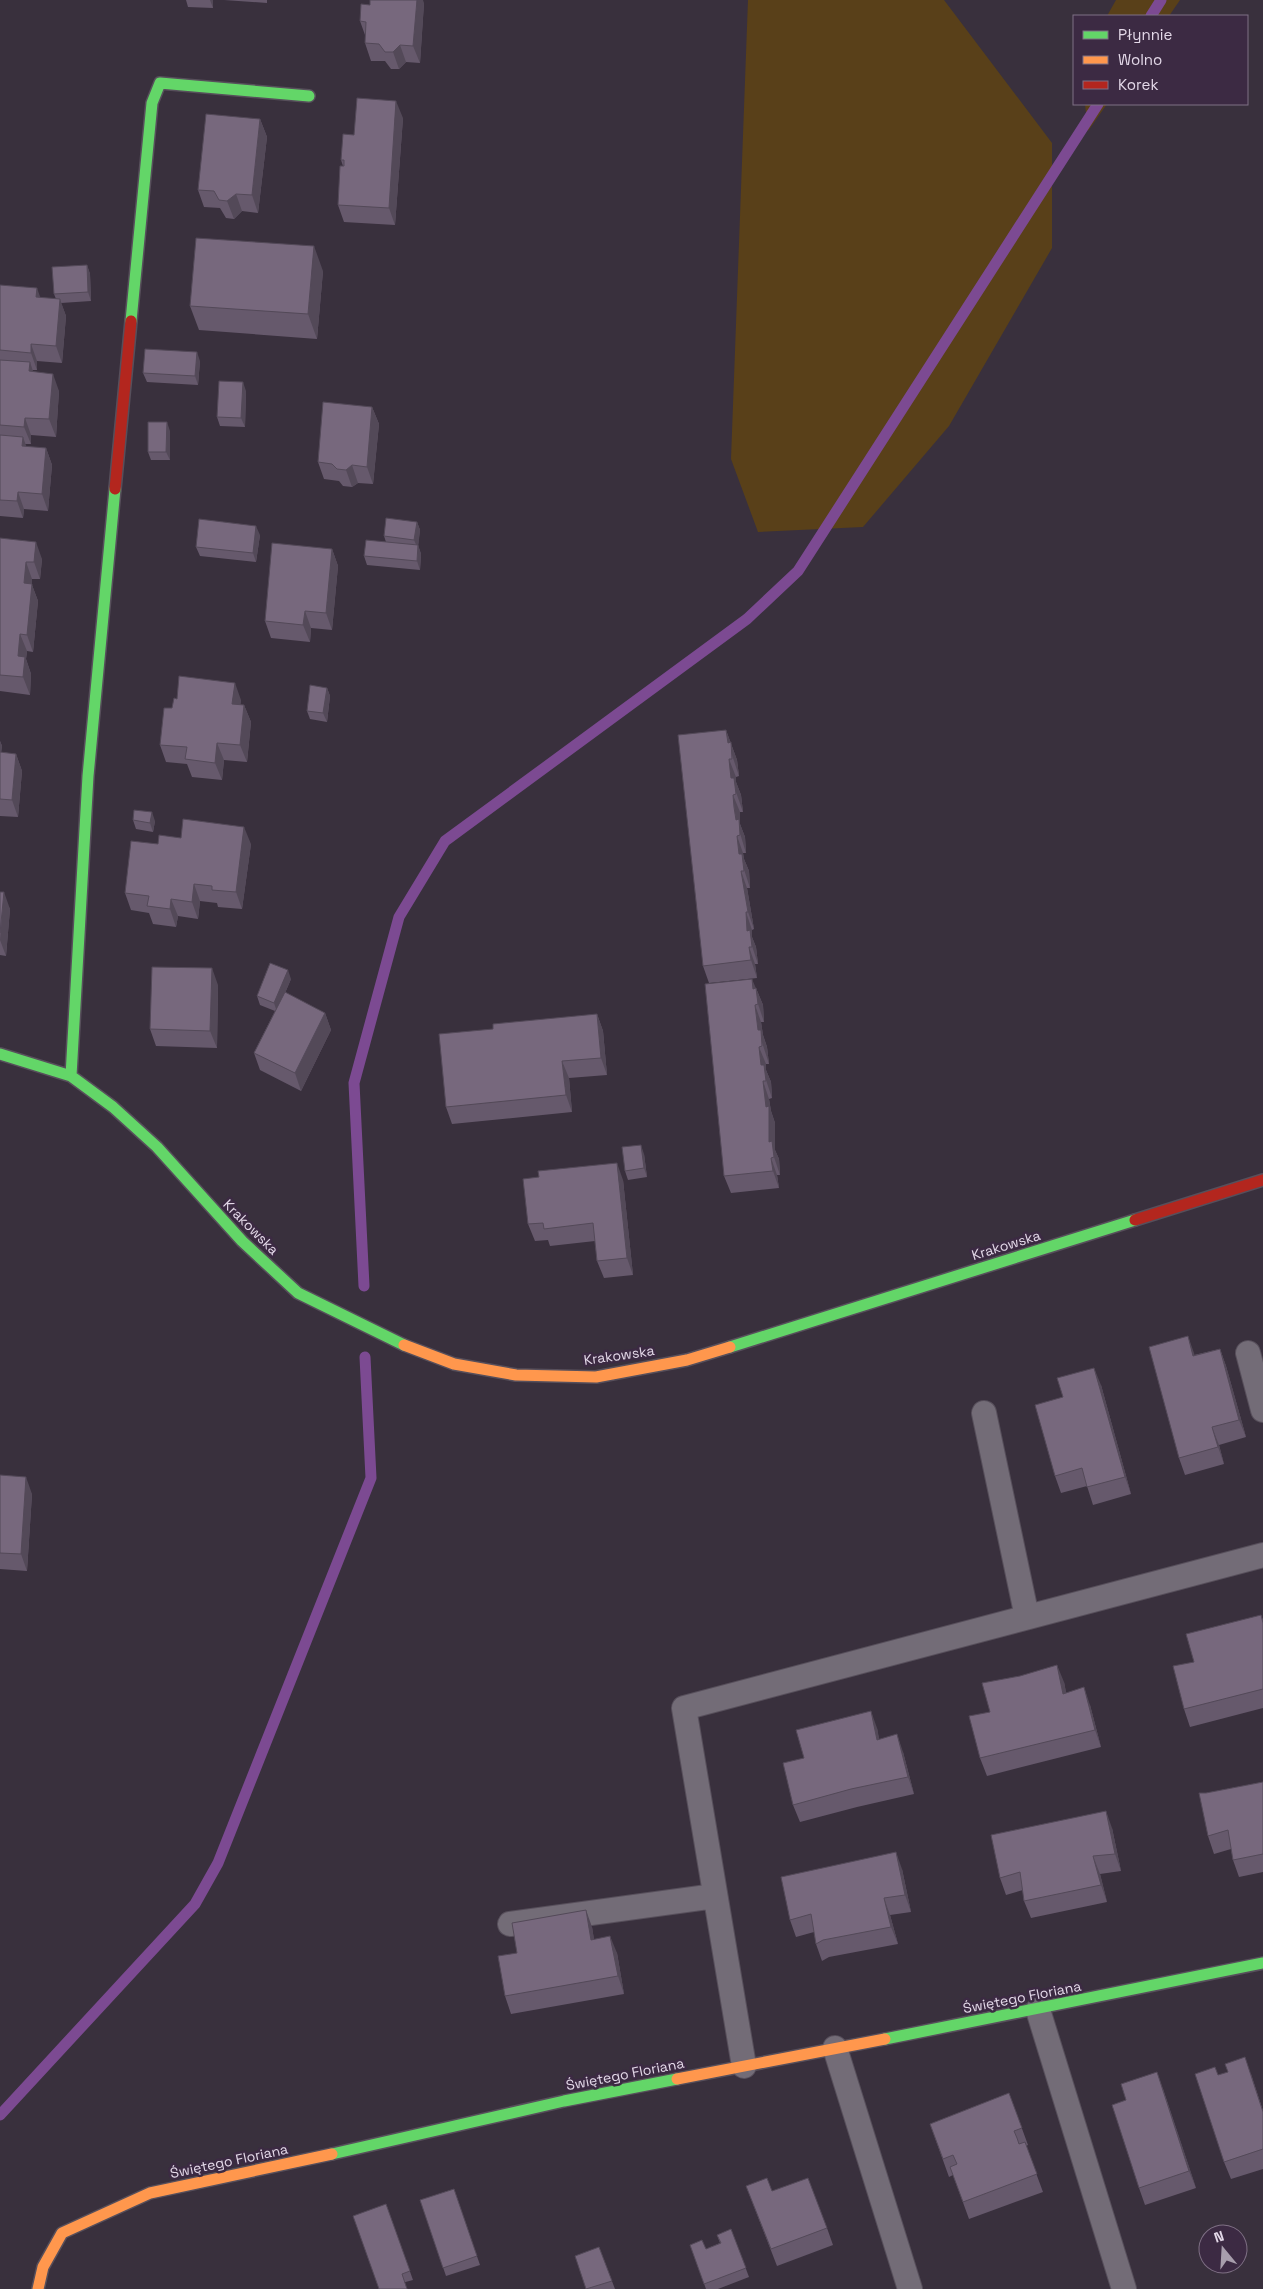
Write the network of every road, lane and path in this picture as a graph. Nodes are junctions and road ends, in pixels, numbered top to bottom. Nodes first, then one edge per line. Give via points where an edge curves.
1 (310, 96) dead end
2 (0, 1054) edge
3 (72, 1076) junction
4 (1263, 1180) edge
5 (1248, 1353) dead end
6 (1263, 1410) edge
7 (984, 1413) dead end
8 (1263, 1555) edge
9 (1027, 1617) junction
10 (715, 1896) junction
11 (510, 1924) edge
12 (1263, 1963) edge
13 (1038, 2010) junction
14 (835, 2048) junction
15 (744, 2066) junction
16 (38, 2289) edge
17 (910, 2289) edge
18 (1124, 2289) edge

1 - 3 street via 160,83 152,103 88,776
2 - 3 street, Krakowska
3 - 4 street, Krakowska via 114,1107 156,1147 242,1241 298,1292 408,1346 454,1364 516,1375 596,1377 687,1360
5 - 6 lane
7 - 9 lane
8 - 9 lane
9 - 10 lane via 684,1708
10 - 11 lane
10 - 15 lane
12 - 13 street, Świętego Floriana
13 - 14 street, Świętego Floriana
13 - 18 lane
14 - 15 street, Świętego Floriana
14 - 17 lane
15 - 16 street, Świętego Floriana via 564,2101 150,2193 62,2233 43,2267

